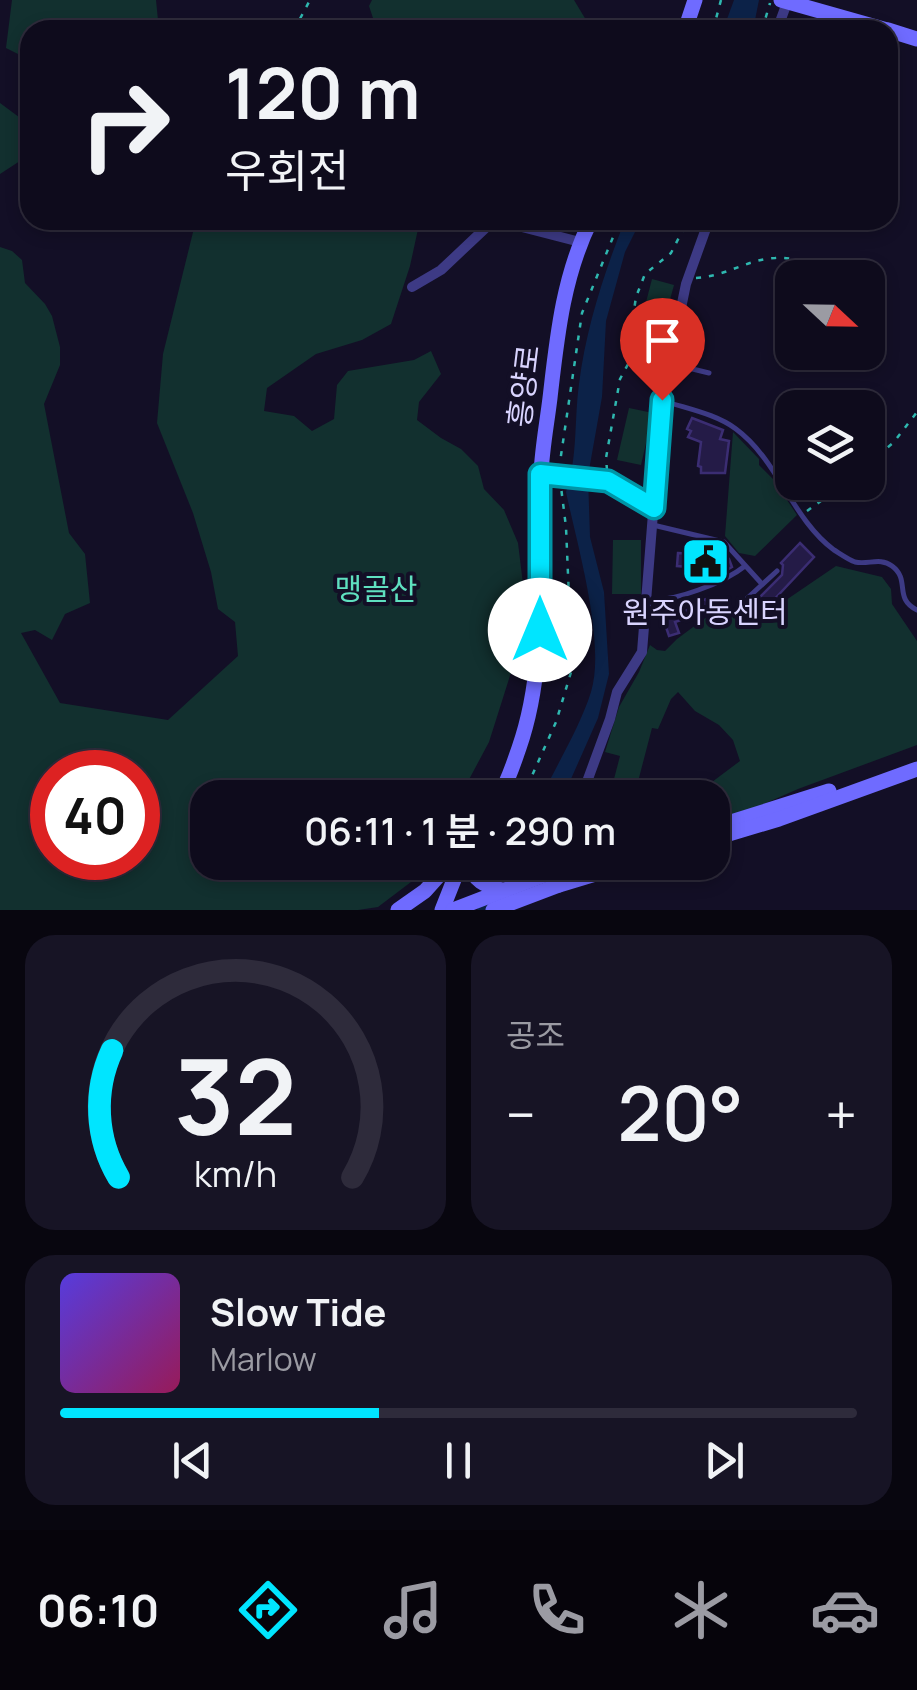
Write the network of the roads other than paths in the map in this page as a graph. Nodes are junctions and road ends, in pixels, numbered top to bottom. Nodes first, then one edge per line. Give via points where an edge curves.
1 (782, 0) edge
2 (852, 20) edge
3 (484, 230) edge
4 (534, 230) edge
5 (585, 230) edge
6 (705, 230) edge
7 (580, 242) junction
8 (412, 287) dead end
9 (668, 364) junction
10 (710, 372) dead end
11 (662, 400) junction
12 (551, 474) junction
13 (654, 508) junction
14 (653, 526) junction
15 (745, 566) junction
16 (777, 572) dead end
17 (762, 584) junction
18 (648, 599) junction
19 (740, 604) dead end
20 (917, 610) edge
21 (917, 759) edge
22 (917, 769) edge
23 (508, 780) edge
24 (588, 780) edge
25 (730, 822) edge
26 (730, 834) edge
27 (435, 880) edge
28 (458, 880) edge
29 (479, 880) edge
30 (533, 880) edge
31 (542, 880) edge
32 (547, 880) edge
33 (502, 890) junction
34 (398, 910) edge
35 (442, 910) edge
36 (452, 910) edge
37 (493, 910) edge
38 (524, 910) edge

1 - 2 street
3 - 8 street
4 - 7 street
5 - 7 street, 흥양로
6 - 9 street
7 - 12 street, 흥양로 via 557,336
9 - 10 lane
9 - 11 street
11 - 13 street
11 - 20 lane via 736,429 811,530 855,562 892,566 906,605
12 - 13 street, bridge via 608,481
12 - 23 street, 흥양로 via 534,694
13 - 14 street
14 - 15 lane via 724,542
14 - 18 street
15 - 17 lane
15 - 18 lane via 681,595
16 - 17 lane
17 - 19 lane
18 - 24 street via 642,652 617,692
21 - 25 street
22 - 26 street
27 - 34 street
28 - 35 street
29 - 33 street
30 - 33 street, bridge
31 - 37 street, bridge
32 - 38 street
33 - 36 street, bridge

